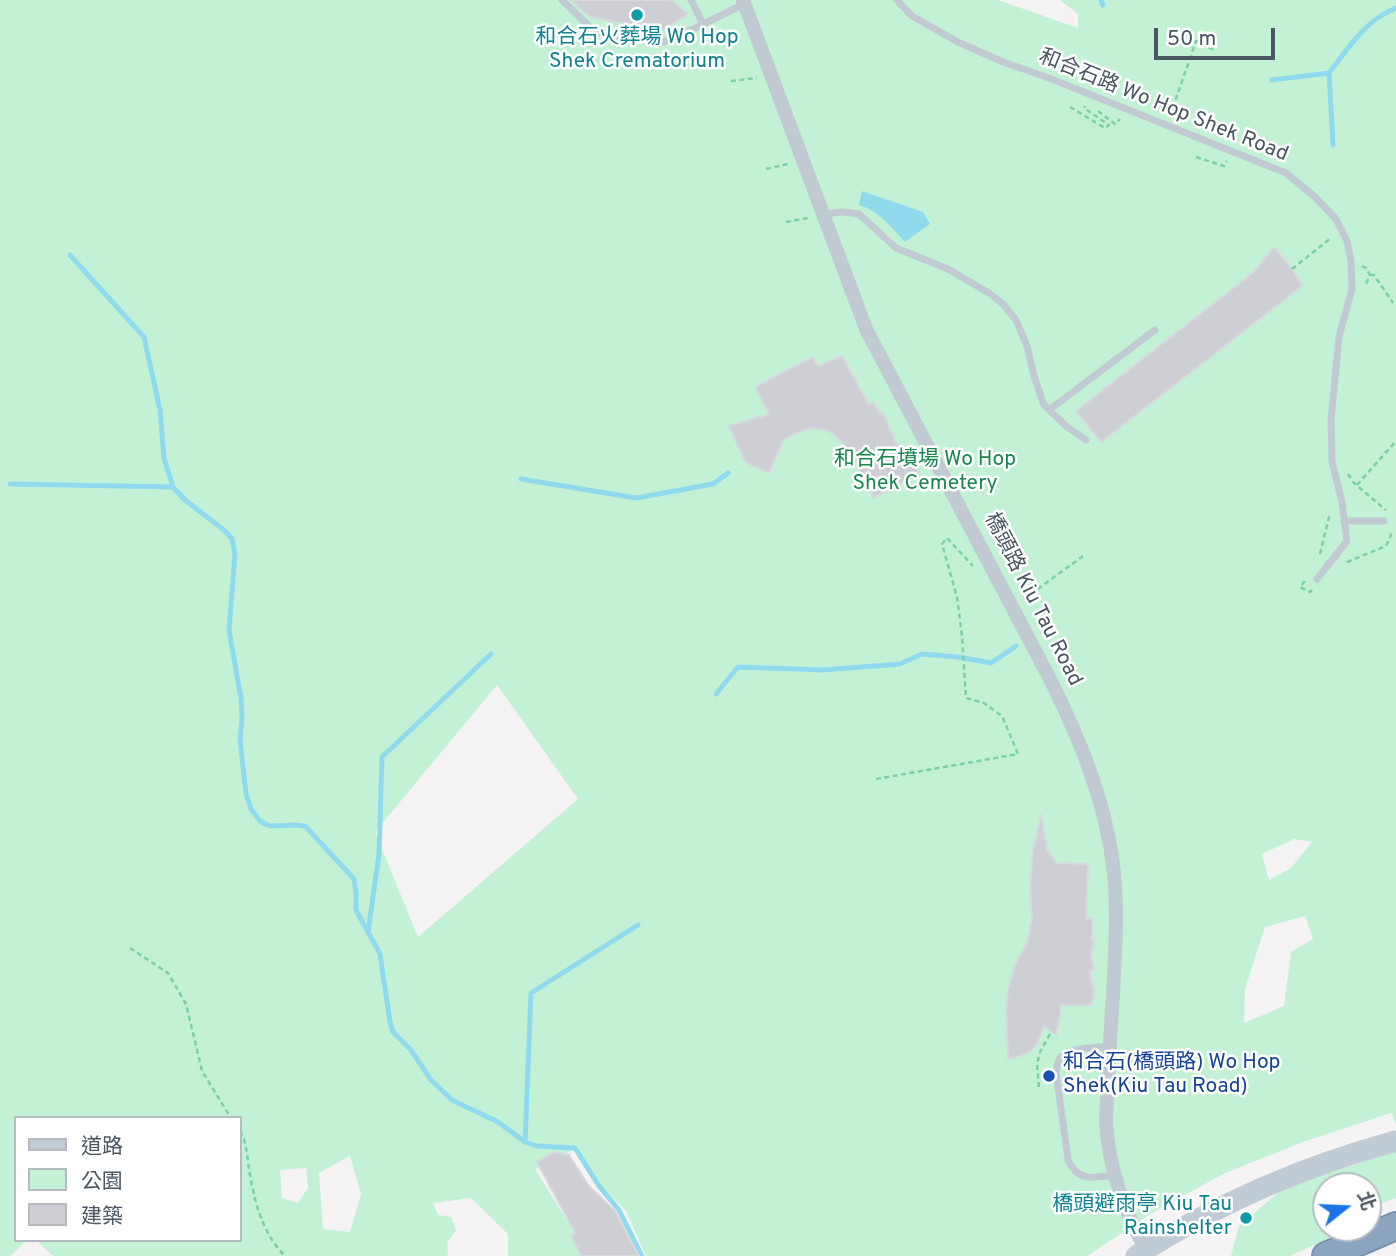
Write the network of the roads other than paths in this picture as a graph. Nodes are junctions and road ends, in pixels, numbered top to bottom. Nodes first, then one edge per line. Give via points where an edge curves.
1 (562, 0) edge
2 (691, 0) edge
3 (897, 0) edge
4 (743, 2) edge
5 (703, 24) junction
6 (817, 215) junction
7 (1155, 330) dead end
8 (1049, 410) junction
9 (1086, 440) dead end
10 (1344, 521) junction
11 (1384, 522) dead end
12 (1319, 582) road end
13 (1110, 1046) junction
14 (1396, 1141) edge
15 (1113, 1175) junction
16 (1396, 1226) edge
17 (1141, 1253) edge
18 (1326, 1256) edge

1 - 5 lane via 603,35 662,42
2 - 5 lane
3 - 10 lane, 和合石路 Wo Hop Shek Road via 912,16 958,42 1286,173 1336,219 1347,241 1352,289 1339,337 1331,420 1332,462
4 - 5 lane
4 - 6 street, 橋頭路 Kiu Tau Road
6 - 8 lane via 859,214 896,248 948,269 1003,304 1016,320
6 - 13 street, 橋頭路 Kiu Tau Road via 866,329 1051,681 1087,759 1113,870 1117,921
7 - 8 lane
8 - 9 lane
10 - 11 lane
10 - 12 lane, 和合石路 Wo Hop Shek Road via 1347,541
13 - 15 street, 橋頭路 Kiu Tau Road via 1105,1122
13 - 15 lane via 1065,1053 1056,1072 1072,1168 1093,1178
14 - 17 main road via 1254,1191
15 - 17 street, 橋頭路 Kiu Tau Road
16 - 18 highway

